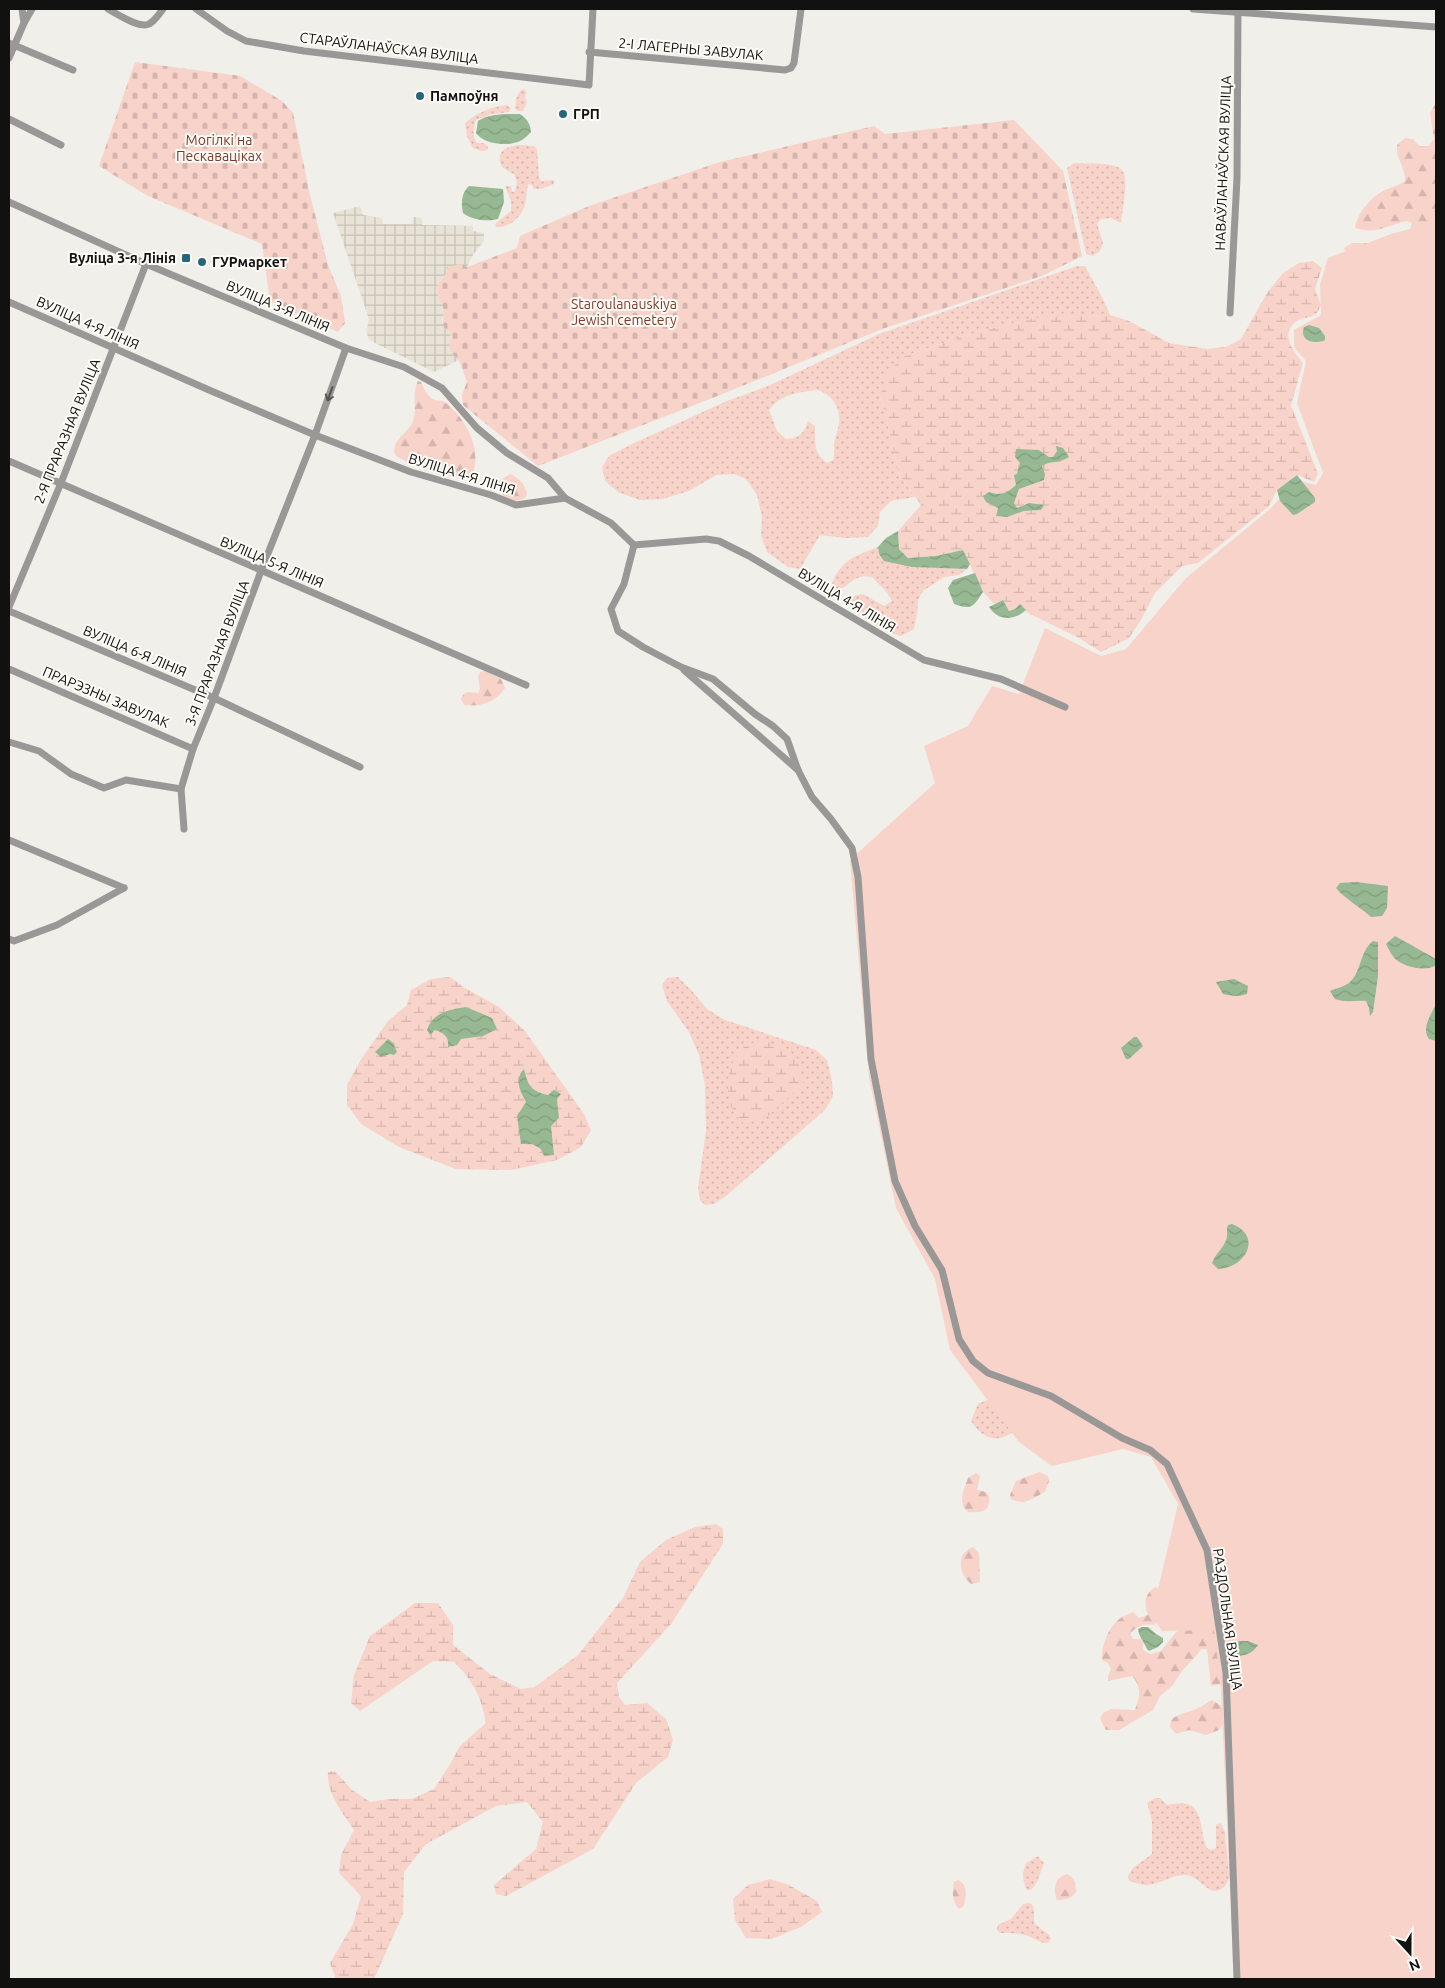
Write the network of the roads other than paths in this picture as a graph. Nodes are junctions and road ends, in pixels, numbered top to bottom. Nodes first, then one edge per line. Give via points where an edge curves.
1 (22, 9) edge
2 (32, 9) edge
3 (108, 9) edge
4 (163, 9) edge
5 (196, 9) edge
6 (593, 9) edge
7 (801, 9) edge
8 (1193, 9) edge
9 (1238, 11) edge
10 (24, 23) junction
11 (1436, 27) edge
12 (12, 44) edge
13 (589, 52) junction
14 (9, 58) edge
15 (73, 70) dead end
16 (9, 119) edge
17 (61, 145) dead end
18 (9, 202) edge
19 (146, 264) junction
20 (9, 302) edge
21 (1230, 313) dead end
22 (114, 347) junction
23 (346, 348) junction
24 (315, 435) junction
25 (9, 461) edge
26 (60, 483) junction
27 (565, 498) junction
28 (634, 546) junction
29 (261, 571) junction
30 (9, 607) edge
31 (9, 611) edge
32 (681, 667) junction
33 (9, 669) edge
34 (526, 685) dead end
35 (214, 698) junction
36 (1065, 707) dead end
37 (9, 742) edge
38 (193, 748) junction
39 (360, 767) dead end
40 (798, 770) junction
41 (181, 789) junction
42 (184, 829) dead end
43 (9, 840) edge
44 (11, 940) edge
45 (1237, 1979) edge

1 - 10 street
2 - 10 street
3 - 4 street via 141,26 154,21
5 - 13 street, СТАРАЎЛАНАЎСКАЯ ВУЛІЦА via 246,41 304,51 588,84
6 - 13 street
7 - 13 street, 2-І ЛАГЕРНЫ ЗАВУЛАК via 794,63 785,70
8 - 9 street
9 - 11 street
9 - 21 street, НАВАЎЛАНАЎСКАЯ ВУЛІЦА via 1237,178
10 - 12 street
12 - 14 street
12 - 15 street
16 - 17 street
18 - 19 street, ВУЛІЦА 3-Я ЛІНІЯ
19 - 22 street, 2-Я ПРАРАЗНАЯ ВУЛІЦА
19 - 23 street, ВУЛІЦА 3-Я ЛІНІЯ
20 - 22 street, ВУЛІЦА 4-Я ЛІНІЯ
22 - 24 street, ВУЛІЦА 4-Я ЛІНІЯ
22 - 26 street, 2-Я ПРАРАЗНАЯ ВУЛІЦА
23 -> 24 street, 3-Я ПРАРАЗНАЯ ВУЛІЦА
23 - 27 street, ВУЛІЦА 3-Я ЛІНІЯ via 404,367 442,388 477,428 507,453 548,478
24 - 27 street, ВУЛІЦА 4-Я ЛІНІЯ via 411,472 516,505
24 - 29 street, 3-Я ПРАРАЗНАЯ ВУЛІЦА
25 - 26 street, ВУЛІЦА 5-Я ЛІНІЯ
26 - 29 street, ВУЛІЦА 5-Я ЛІНІЯ
26 - 30 street, 2-Я ПРАРАЗНАЯ ВУЛІЦА
27 - 28 street via 611,523
28 - 32 street via 624,584 611,609 618,631
28 - 36 street, ВУЛІЦА 4-Я ЛІНІЯ via 706,539 719,541 924,660 1001,679
29 - 34 street, ВУЛІЦА 5-Я ЛІНІЯ
29 - 35 street, 3-Я ПРАРАЗНАЯ ВУЛІЦА
31 - 35 street, ВУЛІЦА 6-Я ЛІНІЯ
32 - 40 street
32 - 40 street, РАЗДОЛЬНАЯ ВУЛІЦА via 713,679 773,726 787,739
33 - 38 street, ПРАРЭЗНЫ ЗАВУЛАК
35 - 38 street, 3-Я ПРАРАЗНАЯ ВУЛІЦА
35 - 39 street, ВУЛІЦА 6-Я ЛІНІЯ
37 - 41 street via 38,751 71,774 104,788 126,780
38 - 41 street, 3-Я ПРАРАЗНАЯ ВУЛІЦА
40 - 45 street, РАЗДОЛЬНАЯ ВУЛІЦА via 812,798 852,848 858,877 871,1059 895,1181 915,1226 942,1270 959,1339 973,1361 988,1373 1051,1396 1122,1438 1150,1450 1167,1464 1202,1536 1210,1564 1226,1673
41 - 42 street, 3-Я ПРАРАЗНАЯ ВУЛІЦА
43 - 44 street via 124,888 57,925

